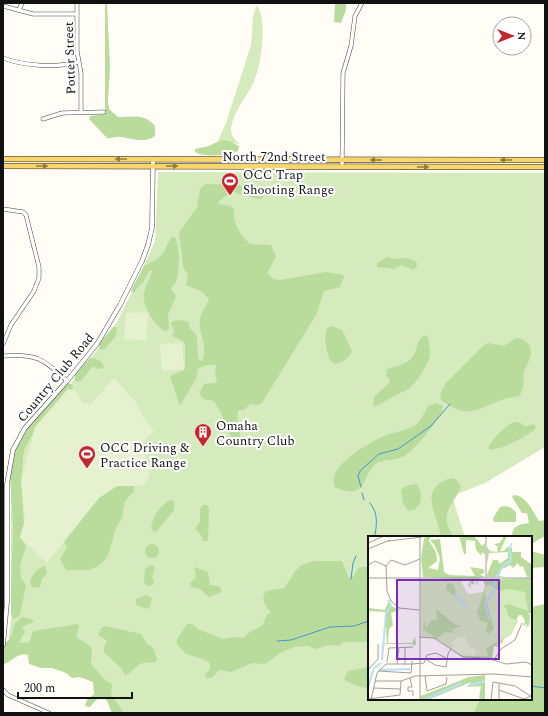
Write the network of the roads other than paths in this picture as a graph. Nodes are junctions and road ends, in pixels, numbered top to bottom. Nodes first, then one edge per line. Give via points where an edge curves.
1 (22, 3) edge
2 (77, 3) edge
3 (362, 3) edge
4 (3, 6) edge
5 (19, 10) junction
6 (77, 14) junction
7 (3, 58) edge
8 (78, 62) junction
9 (81, 112) junction
10 (104, 112) dead end
11 (43, 119) dead end
12 (153, 157) junction
13 (3, 159) edge
14 (342, 160) junction
15 (545, 160) edge
16 (3, 166) edge
17 (153, 166) junction
18 (342, 167) junction
19 (545, 167) edge
20 (3, 209) edge
21 (3, 344) edge
22 (3, 356) edge
23 (67, 381) junction
24 (3, 645) edge
25 (3, 690) edge
26 (8, 695) junction
27 (3, 696) edge
28 (49, 713) edge

1 - 5 street
2 - 6 street, Potter Street
3 - 14 street via 354,22 351,46 343,73
4 - 5 street
5 - 6 street via 33,14
6 - 8 street, Potter Street
7 - 8 street via 22,64
8 - 9 street, Potter Street via 81,73
9 - 10 street
9 - 11 street via 59,114
12 -> 13 main road, North 72nd Street
12 - 14 main road, North 72nd Street
12 - 17 street, Country Club Road
15 -> 14 main road, North 72nd Street
14 - 18 street
16 -> 17 main road, North 72nd Street
17 -> 18 main road, North 72nd Street
17 - 23 street, Country Club Road via 152,224 146,252 106,330
18 -> 19 main road, North 72nd Street
20 - 21 street via 23,212 26,215 39,267 39,278 34,291 11,325
22 - 23 street via 21,354 35,357 48,364
23 - 24 street, Country Club Road via 25,428 10,460 7,484 7,608
25 - 26 street
26 - 27 street
26 - 28 street

